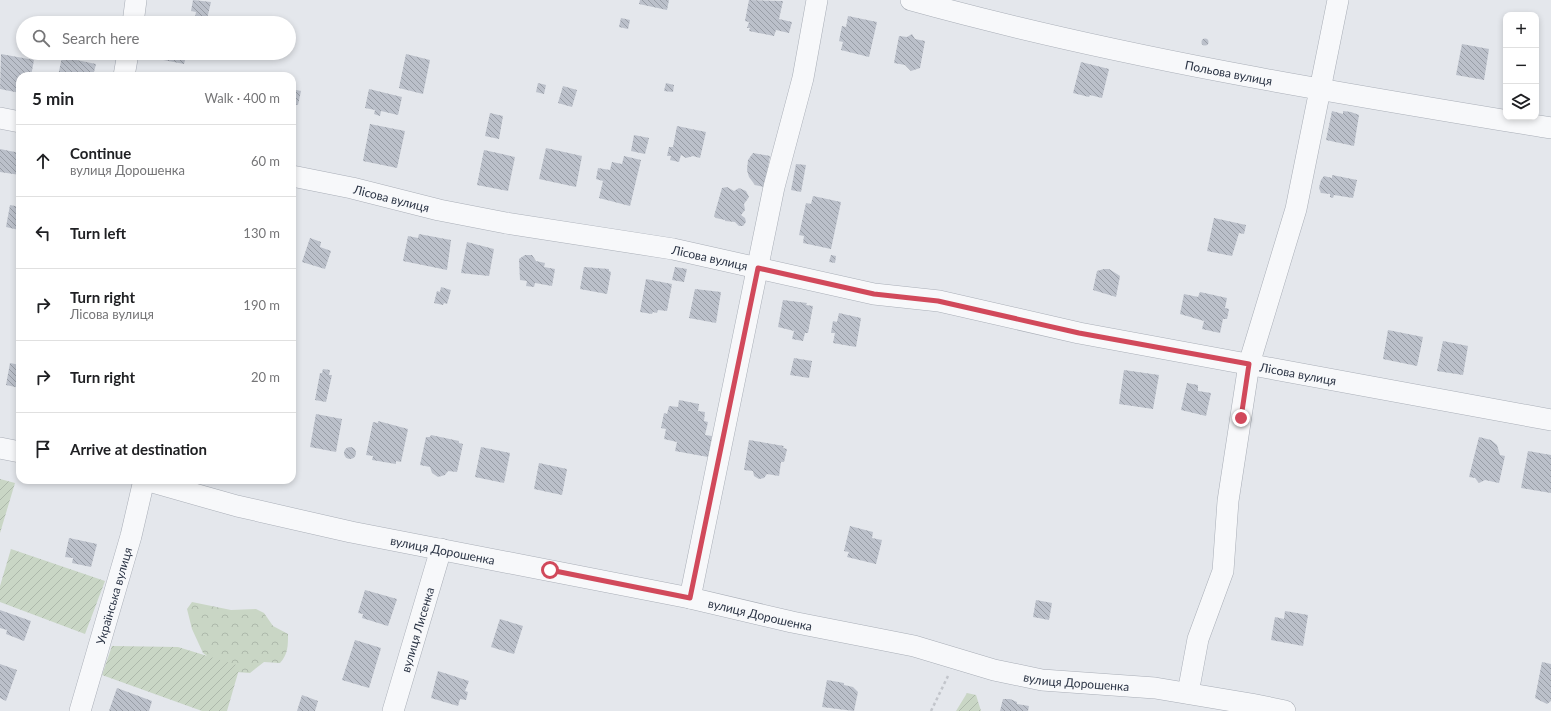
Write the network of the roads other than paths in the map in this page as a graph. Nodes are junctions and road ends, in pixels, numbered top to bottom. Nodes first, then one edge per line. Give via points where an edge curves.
1 (136, 0) edge
2 (817, 0) edge
3 (911, 0) edge
4 (1338, 0) edge
5 (134, 16) edge
6 (127, 60) edge
7 (125, 72) edge
8 (1321, 88) junction
9 (0, 118) edge
10 (16, 121) edge
11 (1551, 128) edge
12 (296, 177) edge
13 (758, 268) junction
14 (1249, 364) junction
15 (1551, 420) edge
16 (0, 448) edge
17 (16, 451) edge
18 (143, 484) edge
19 (158, 484) edge
20 (441, 548) junction
21 (690, 598) junction
22 (1188, 693) junction
23 (80, 711) edge
24 (393, 711) edge
25 (1285, 711) edge

1 - 5 street
2 - 13 street via 803,78 776,180
3 - 8 street, Польова вулиця via 974,18 1087,44
4 - 8 street
6 - 7 street
8 - 11 street, Польова вулиця
8 - 14 street via 1296,209
9 - 10 street
12 - 13 street, Лісова вулиця via 439,210 673,249
13 - 14 street, Лісова вулиця via 874,294 938,301 1079,333
13 - 21 street
14 - 15 street, Лісова вулиця
14 - 22 street via 1228,501 1222,571 1198,639
16 - 17 street
18 - 23 street, Українська вулиця
19 - 20 street, вулиця Дорошенка via 237,506 351,532
20 - 21 street, вулиця Дорошенка
20 - 24 street, вулиця Лисенка
21 - 22 street, вулиця Дорошенка via 792,622 914,646 994,670 1042,680 1155,688
22 - 25 street, вулиця Дорошенка

